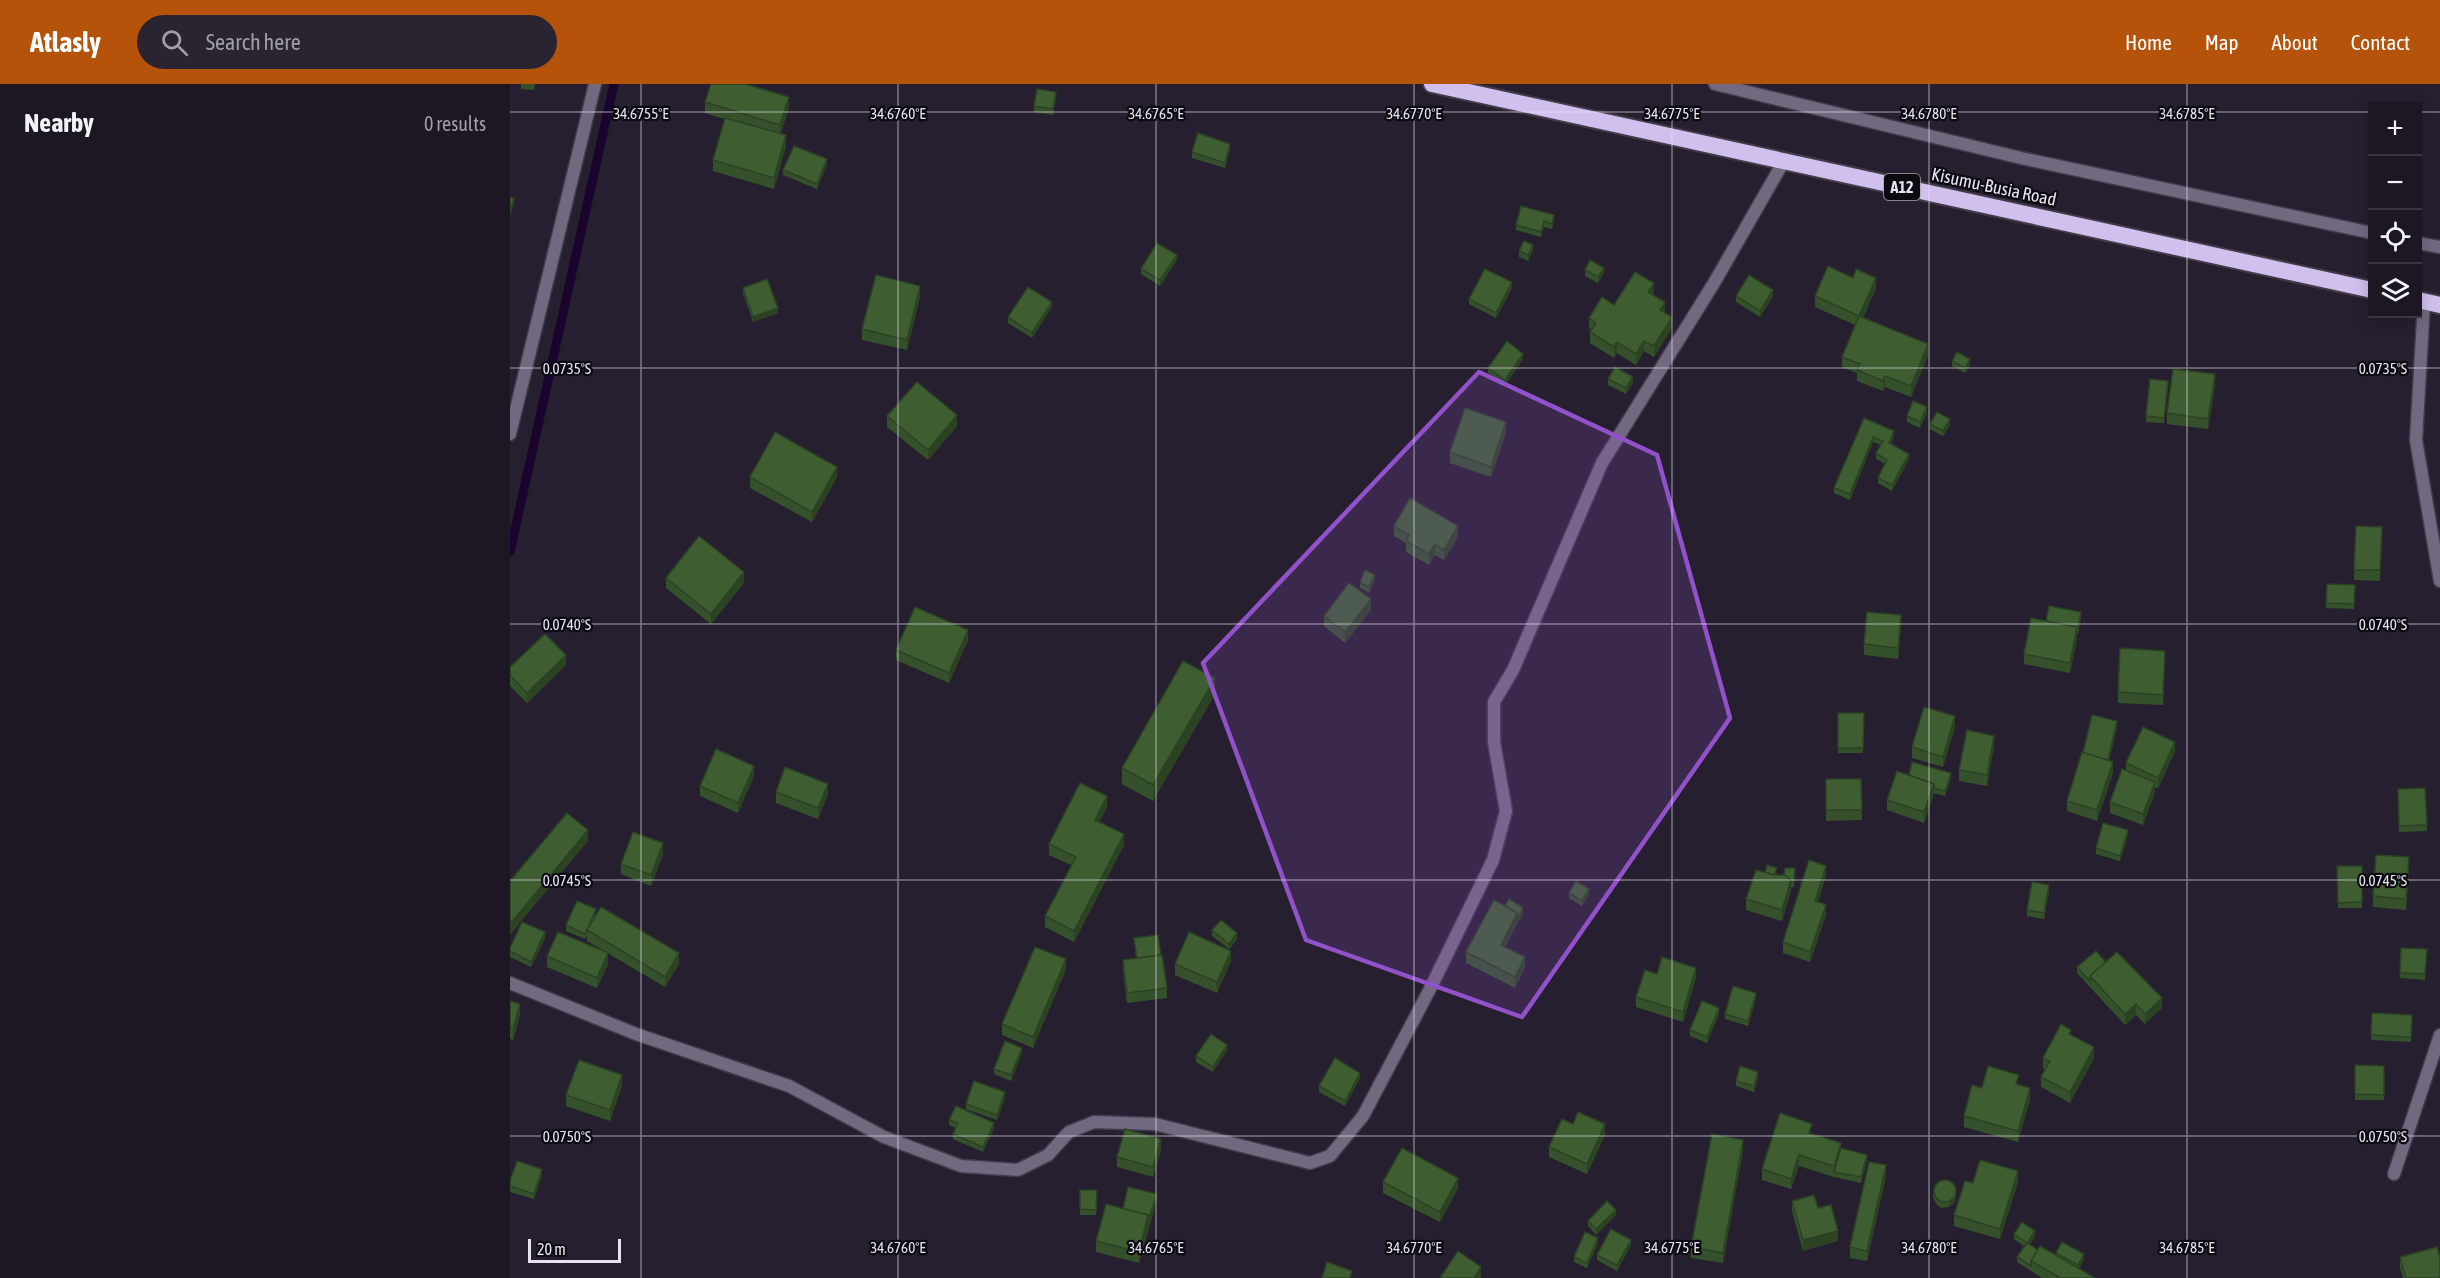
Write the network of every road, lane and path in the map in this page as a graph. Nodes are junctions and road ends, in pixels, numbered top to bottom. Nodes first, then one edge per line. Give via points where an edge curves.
1 (595, 84) edge
2 (1432, 84) edge
3 (1715, 84) edge
4 (1784, 161) junction
5 (2368, 232) edge
6 (2422, 244) edge
7 (2440, 248) edge
8 (2368, 289) edge
9 (2427, 302) edge
10 (510, 434) edge
11 (2440, 581) edge
12 (510, 983) edge
13 (2440, 1035) edge
14 (2394, 1174) dead end

1 - 10 street
2 - 4 highway, Kisumu-Busia Road / A12
3 - 5 street via 2021,158
4 - 8 highway, Kisumu-Busia Road / A12
4 - 12 street via 1597,474 1513,670 1494,702 1494,742 1506,811 1493,860 1363,1116 1330,1156 1310,1163 1155,1124 1094,1122 1069,1132 1048,1155 1018,1170 961,1166 884,1137 789,1086 636,1034
6 - 7 street
9 - 11 street via 2416,440
13 - 14 street

